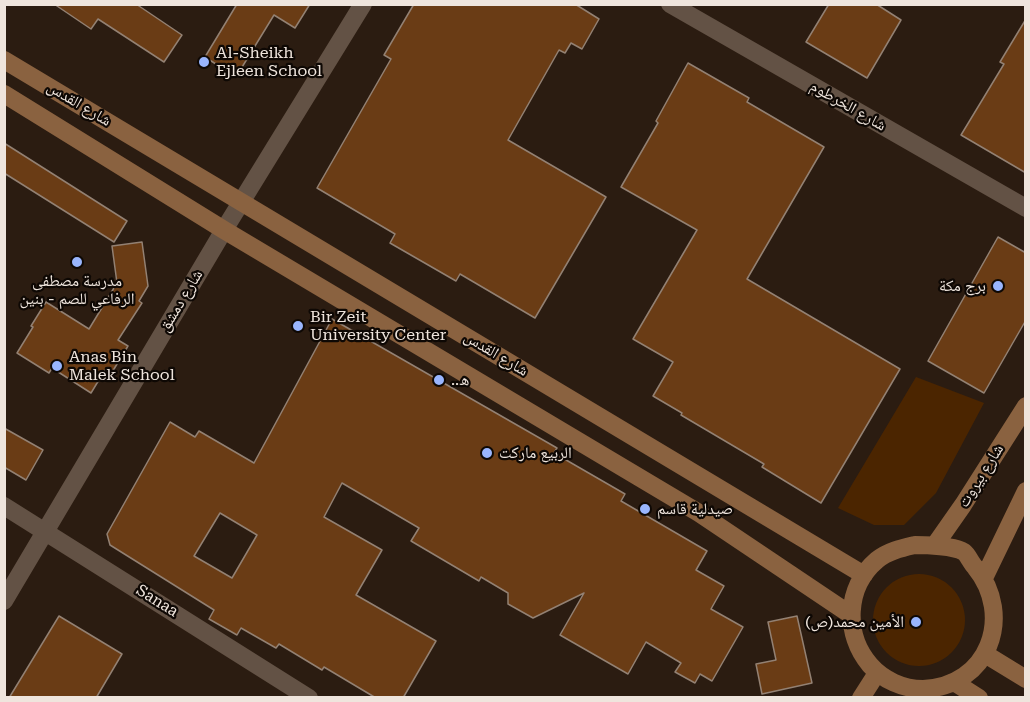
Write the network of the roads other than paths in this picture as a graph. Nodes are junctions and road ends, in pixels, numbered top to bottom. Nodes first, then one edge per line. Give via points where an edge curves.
1 (363, 4) edge
2 (670, 4) edge
3 (4, 60) edge
4 (4, 94) edge
5 (241, 201) junction
6 (1026, 208) edge
7 (224, 230) junction
8 (1026, 406) edge
9 (1026, 491) edge
10 (4, 506) edge
11 (46, 530) junction
12 (935, 545) junction
13 (864, 575) junction
14 (984, 578) junction
15 (4, 602) edge
16 (850, 615) junction
17 (985, 654) junction
18 (877, 673) junction
19 (1026, 679) edge
20 (954, 682) junction
21 (911, 693) edge
22 (309, 698) edge
23 (861, 698) edge
24 (979, 698) edge

1 - 5 street, شارع دمشق
2 - 6 street, شارع الخرطوم
3 - 5 main road, شارع القدس
4 - 7 main road, شارع القدس
5 - 7 street, شارع دمشق
5 - 13 main road, شارع القدس
7 - 11 street, شارع دمشق
7 - 16 main road, شارع القدس via 699,513
8 - 12 main road, شارع بيروت
9 - 14 main road
10 - 11 street, Sanaa
11 - 15 street, شارع دمشق
11 - 22 street, Sanaa
12 - 13 main road via 895,550
12 - 14 main road via 964,552
13 - 16 main road via 854,594
14 - 17 main road via 995,616
16 - 18 main road via 853,637 862,656
17 - 19 main road
17 - 20 main road via 972,670
18 - 21 main road
18 - 23 main road
20 - 21 main road
20 - 24 main road

